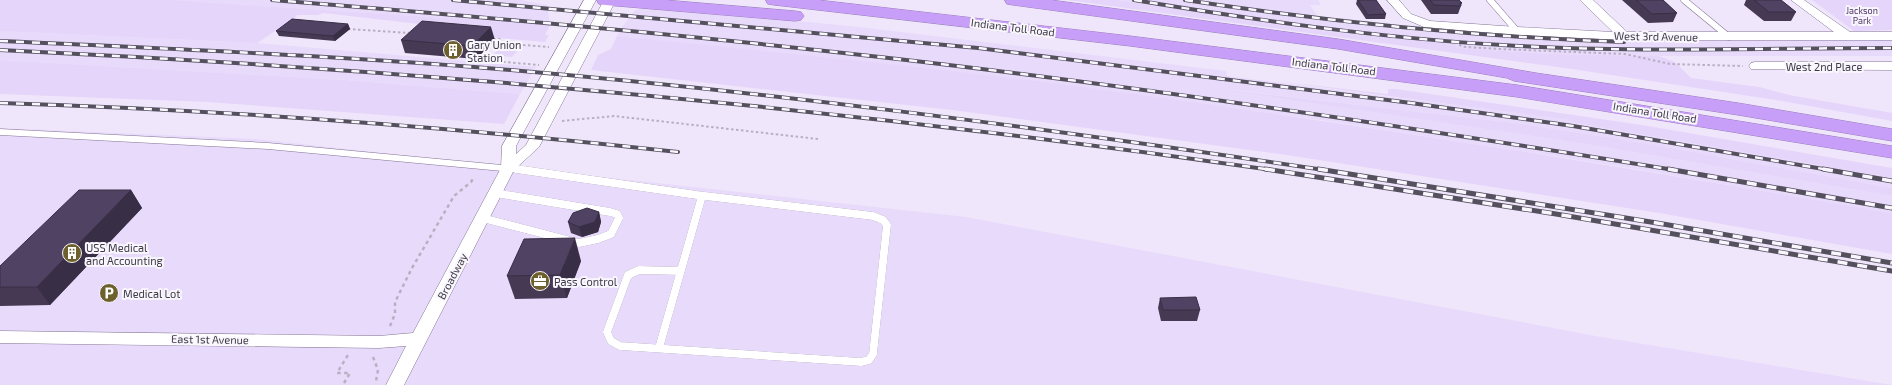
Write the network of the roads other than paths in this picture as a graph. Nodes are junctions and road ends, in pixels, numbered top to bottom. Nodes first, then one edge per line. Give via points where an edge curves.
1 (590, 0) edge
2 (605, 0) edge
3 (610, 0) edge
4 (774, 0) edge
5 (906, 0) edge
6 (1013, 0) edge
7 (1393, 0) edge
8 (1490, 0) edge
9 (1586, 0) edge
10 (1684, 0) edge
11 (1797, 0) edge
12 (931, 10) junction
13 (1517, 31) junction
14 (1624, 36) junction
15 (1847, 36) junction
16 (1892, 36) edge
17 (1729, 37) junction
18 (1755, 66) road end
19 (1890, 67) edge
20 (1548, 80) junction
21 (1517, 90) junction
22 (0, 132) edge
23 (1892, 135) edge
24 (1892, 152) edge
25 (508, 168) junction
26 (495, 194) junction
27 (702, 196) junction
28 (482, 218) junction
29 (680, 271) junction
30 (0, 337) edge
31 (419, 339) junction
32 (659, 348) junction
33 (396, 383) edge

1 - 25 street, Broadway via 509,146
2 - 3 highway
3 - 21 highway via 852,22 1124,55
3 - 25 street, Broadway via 532,147
4 - 12 highway, Indiana Toll Road
5 - 12 highway, Indiana Toll Road
6 - 20 highway via 1338,44
7 - 13 street, West 3rd Avenue via 1407,16 1420,22
8 - 13 lane
9 - 14 street
10 - 17 lane
11 - 15 street
12 - 20 highway, Indiana Toll Road via 1349,53
12 - 21 highway, Indiana Toll Road
13 - 14 street, West 3rd Avenue
14 - 17 street, West 3rd Avenue
15 - 16 street, West 3rd Avenue
15 - 17 street, West 3rd Avenue
18 - 19 street, West 2nd Place
20 - 23 highway, Indiana Toll Road
21 - 24 highway, Indiana Toll Road
22 - 25 lane via 268,146
25 - 26 street, Broadway
25 - 27 lane
26 - 28 street, Broadway
26 - 28 lane via 610,212 617,214 619,218 610,235 579,243
27 - 29 lane
27 - 32 lane via 873,216 883,220 887,224 873,354 869,360 861,362
28 - 31 street, Broadway
29 - 32 lane
29 - 32 lane via 639,270 628,275 607,332 611,341 620,346
30 - 31 street, East 1st Avenue via 379,342
31 - 33 street, Broadway

